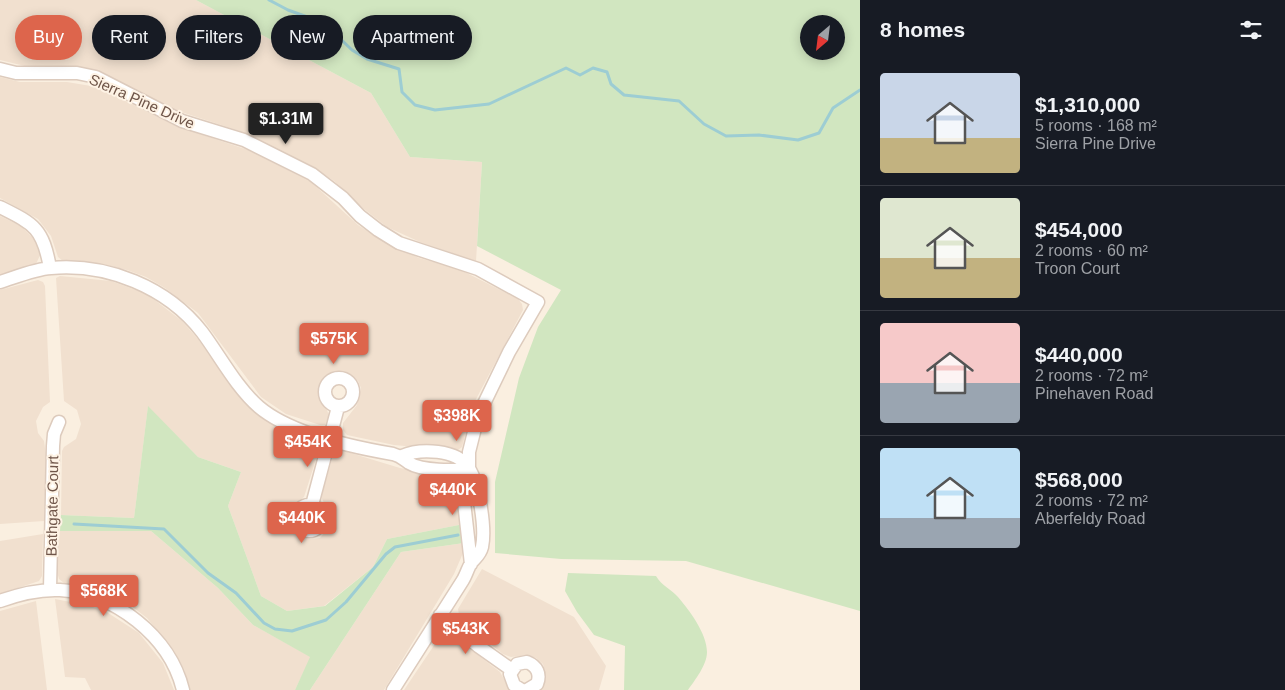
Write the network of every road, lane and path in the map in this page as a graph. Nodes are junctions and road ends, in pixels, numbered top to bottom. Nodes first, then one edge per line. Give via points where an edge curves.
1 (0, 69) edge
2 (0, 207) edge
3 (50, 268) junction
4 (0, 282) edge
5 (338, 407) dead end
6 (59, 422) dead end
7 (330, 439) junction
8 (469, 468) junction
9 (312, 505) dead end
10 (50, 590) junction
11 (0, 601) edge
12 (440, 615) junction
13 (512, 670) junction
14 (183, 690) edge
15 (393, 690) edge
16 (522, 690) edge
17 (527, 690) edge

1 - 8 street, Sierra Pine Drive via 96,77 182,120 244,140 312,174 360,216 399,243 478,268 538,302 478,416 469,452
2 - 3 street via 34,226 44,240
3 - 4 street
3 - 7 street via 119,275 155,290 201,330 258,406 285,424
5 - 7 street
6 - 10 street, Bathgate Court via 53,446
7 - 8 street via 402,456 417,450 452,455
7 - 9 street
8 - 12 street via 463,493 471,564
10 - 11 street
10 - 14 street via 96,597 130,615 158,642
12 - 13 street
12 - 15 street
13 - 16 street via 511,681
13 - 17 street via 522,662 537,669 539,680

